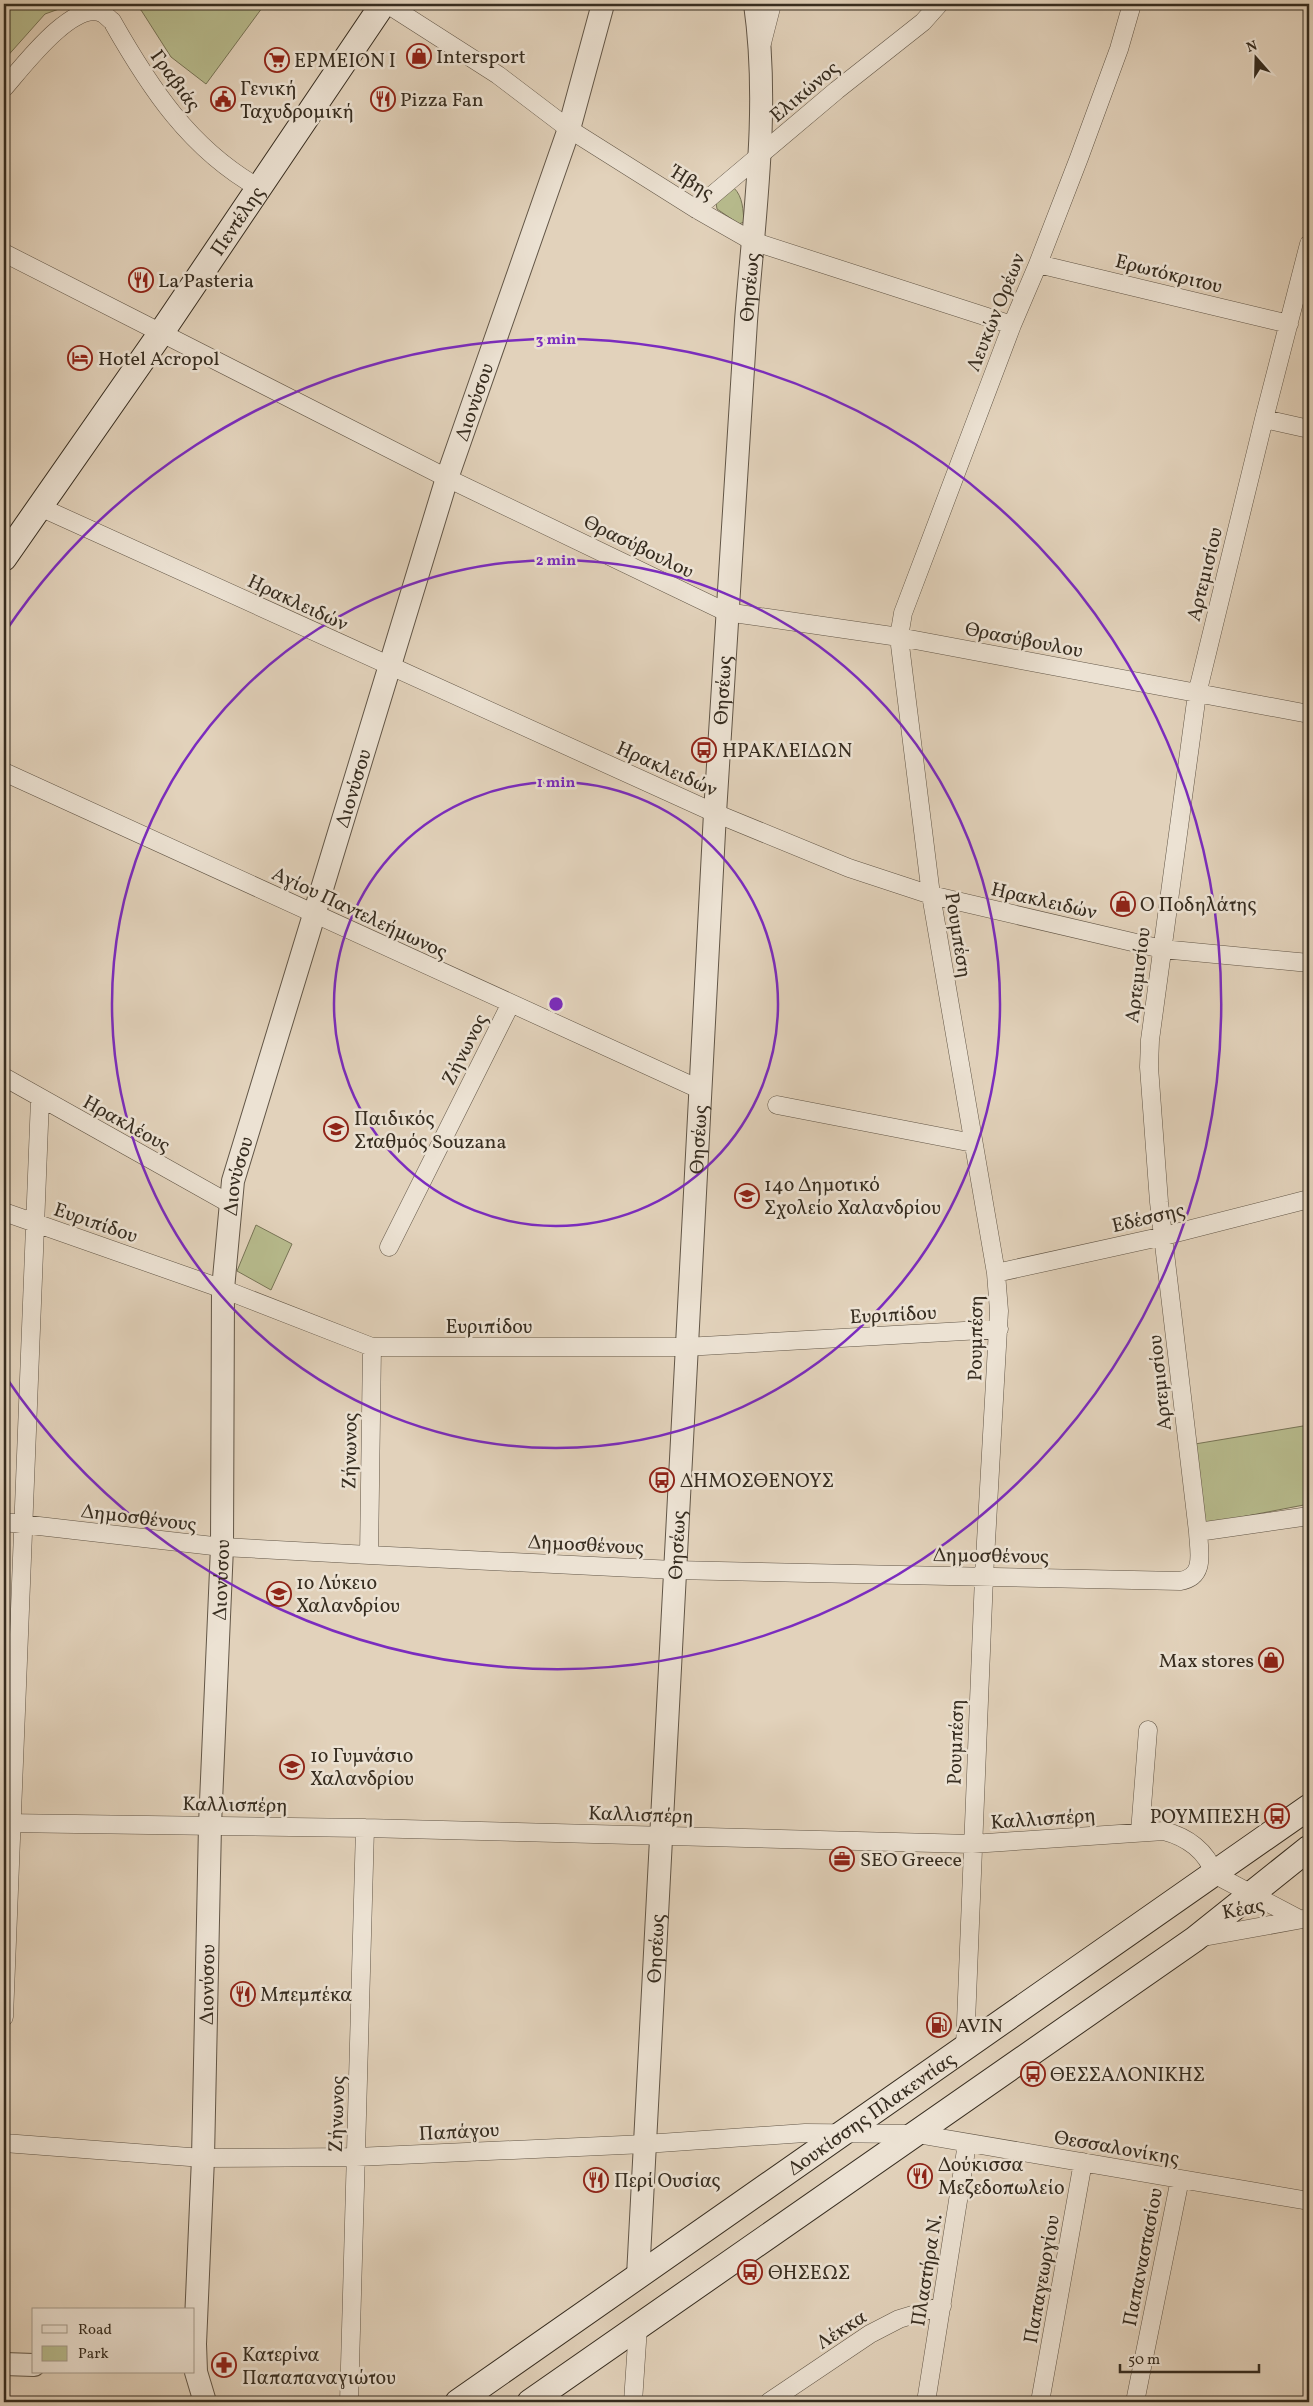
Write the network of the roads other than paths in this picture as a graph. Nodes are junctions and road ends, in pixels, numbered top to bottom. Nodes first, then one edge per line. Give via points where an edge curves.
1 (385, 4) edge
2 (603, 4) edge
3 (754, 4) edge
4 (772, 4) edge
5 (939, 4) edge
6 (1132, 4) edge
7 (760, 48) junction
8 (4, 88) edge
9 (569, 129) junction
10 (759, 157) junction
11 (259, 188) junction
12 (696, 209) junction
13 (752, 241) junction
14 (1309, 244) edge
15 (4, 253) edge
16 (1038, 264) junction
17 (1289, 324) junction
18 (1012, 325) junction
19 (161, 333) junction
20 (1264, 419) junction
21 (1309, 429) edge
22 (447, 478) junction
23 (40, 507) junction
24 (4, 558) edge
25 (726, 612) junction
26 (899, 637) junction
27 (390, 667) junction
28 (1197, 694) junction
29 (1309, 714) edge
30 (4, 772) edge
31 (714, 813) junction
32 (931, 895) junction
33 (315, 914) junction
34 (1162, 949) junction
35 (1309, 963) edge
36 (510, 1005) junction
37 (4, 1077) edge
38 (699, 1089) junction
39 (40, 1099) junction
40 (777, 1105) dead end
41 (973, 1143) junction
42 (1309, 1199) edge
43 (232, 1205) junction
44 (4, 1212) edge
45 (35, 1223) junction
46 (1164, 1236) junction
47 (389, 1247) dead end
48 (996, 1273) junction
49 (223, 1289) junction
50 (999, 1330) junction
51 (685, 1347) junction
52 (372, 1348) junction
53 (1309, 1516) edge
54 (4, 1522) edge
55 (23, 1525) junction
56 (1198, 1532) junction
57 (222, 1547) junction
58 (369, 1555) junction
59 (674, 1570) junction
60 (1197, 1574) joint
61 (984, 1576) junction
62 (1148, 1730) dead end
63 (1309, 1807) edge
64 (8, 1823) edge
65 (210, 1825) junction
66 (365, 1828) junction
67 (1140, 1832) junction
68 (660, 1836) junction
69 (972, 1844) junction
70 (1309, 1848) edge
71 (1214, 1874) junction
72 (1251, 1895) junction
73 (1304, 1919) edge
74 (1195, 1939) junction
75 (4, 2017) edge
76 (965, 2047) junction
77 (843, 2132) junction
78 (917, 2134) junction
79 (4, 2143) edge
80 (645, 2144) junction
81 (966, 2144) junction
82 (356, 2157) junction
83 (203, 2158) junction
84 (1084, 2162) junction
85 (1180, 2179) junction
86 (1309, 2201) edge
87 (638, 2276) junction
88 (942, 2306) junction
89 (638, 2327) junction
90 (4, 2364) edge
91 (32, 2365) edge
92 (195, 2372) edge
93 (205, 2402) edge
94 (349, 2402) edge
95 (458, 2402) edge
96 (530, 2402) edge
97 (633, 2402) edge
98 (768, 2402) edge
99 (926, 2402) edge
100 (1040, 2402) edge
101 (1135, 2402) edge

1 - 9 street, Ήβης via 498,75
1 - 11 main road, Πεντέλης
2 - 9 street, Διονύσου
3 - 7 street, Θησέως
4 - 7 street
5 - 10 street, Ελικώνος via 923,22
6 - 16 street, Λευκών Ορέων via 1119,49
7 - 10 street, Θησέως
8 - 11 street, Γραβιάς via 55,30 90,11 102,12 112,21 149,84 189,132 238,176
9 - 12 street, Ήβης
9 - 22 street, Διονύσου
10 - 12 street, Ελικώνος
10 - 13 street, Θησέως
11 - 19 main road, Πεντέλης
12 - 13 street, Ήβης
13 - 18 street, Ήβης
13 - 25 street, Θησέως
14 - 17 street, Αρτεμισίου
15 - 19 street, Θρασύβουλου
16 - 17 street, Ερωτόκριτου
16 - 18 street, Λευκών Ορέων
17 - 20 street, Αρτεμισίου
18 - 26 street, Λευκών Ορέων via 903,613
19 - 22 street, Θρασύβουλου
19 - 23 main road, Πεντέλης
20 - 21 street
20 - 28 street, Αρτεμισίου
22 - 25 street, Θρασύβουλου
22 - 27 street, Διονύσου
23 - 24 main road, Πεντέλης
23 - 27 street, Ηρακλειδών
25 - 26 street, Θρασύβουλου
25 - 31 street, Θησέως
26 - 28 street, Θρασύβουλου
26 - 32 street, Ρουμπέση
27 - 31 street, Ηρακλειδών
27 - 33 street, Διονύσου
28 - 29 street, Θρασύβουλου
28 - 34 street, Αρτεμισίου
30 - 33 street, Αγίου Παντελεήμωνος
31 - 32 street, Ηρακλειδών via 849,868
31 - 38 street, Θησέως
32 - 34 street, Ηρακλειδών
32 - 41 street, Ρουμπέση
33 - 36 street, Αγίου Παντελεήμωνος
33 - 43 street, Διονύσου via 233,1181
34 - 35 street, Ηρακλειδών
34 - 46 street, Αρτεμισίου via 1148,1067
36 - 38 street, Αγίου Παντελεήμωνος
36 - 47 street, Ζήνωνος
37 - 39 street, Ηρακλέους
38 - 51 street, Θησέως
39 - 43 street, Ηρακλέους
39 - 45 street
40 - 41 street
41 - 48 street, Ρουμπέση
42 - 46 street, Εδέσσης
43 - 49 street, Διονύσου
44 - 45 street, Ευριπίδου
45 - 49 street, Ευριπίδου
45 - 55 street
46 - 48 street, Εδέσσης
46 - 56 street, Αρτεμισίου
48 - 50 street, Ρουμπέση
49 - 52 street, Ευριπίδου
49 - 57 street, Διονύσου
50 - 51 street, Ευριπίδου
50 - 61 street, Ρουμπέση
51 - 52 street, Ευριπίδου
51 - 59 street, Θησέως
52 - 58 street, Ζήνωνος
53 - 56 street
54 - 55 street, Δημοσθένους
55 - 57 street, Δημοσθένους
55 - 64 street
56 - 60 street, Αρτεμισίου via 1200,1567
57 - 58 street, Δημοσθένους
57 - 65 street, Διονύσου
58 - 59 street, Δημοσθένους
59 - 61 street, Δημοσθένους
59 - 68 street, Θησέως
60 - 61 street, Δημοσθένους via 1180,1581
61 - 69 street, Ρουμπέση
62 - 67 street
63 - 71 main road, Δουκίσσης Πλακεντίας
64 - 65 street, Καλλισπέρη
64 - 75 street
65 - 66 street, Καλλισπέρη
65 - 83 street, Διονύσου
66 - 68 street, Καλλισπέρη
66 - 82 street, Ζήνωνος
67 - 69 street, Καλλισπέρη
67 - 71 street, Καλλισπέρη via 1164,1832 1181,1837 1210,1861
68 - 69 street, Καλλισπέρη
68 - 80 street, Θησέως
69 - 76 street, Ρουμπέση
70 - 72 main road
71 - 72 street, Καλλισπέρη
71 - 76 main road, Δουκίσσης Πλακεντίας
72 - 73 street, Κέας
72 - 74 main road
73 - 74 street, Κέας
74 - 78 main road
76 - 77 main road, Δουκίσσης Πλακεντίας
77 - 78 street, Παπάγου
77 - 80 street, Παπάγου
77 - 87 main road, Δουκίσσης Πλακεντίας
78 - 81 street, Θεσσαλονίκης
78 - 89 main road
79 - 83 street, Παπάγου
80 - 82 street, Παπάγου
80 - 87 street, Θησέως
81 - 84 street, Θεσσαλονίκης
81 - 88 street, Πλαστήρα Ν.
82 - 83 street, Παπάγου
82 - 94 street, Ζήνωνος
83 - 92 street, Διονύσου
84 - 85 street, Θεσσαλονίκης
84 - 100 street, Παπαγεωργίου
85 - 86 street, Θεσσαλονίκης
85 - 101 street, Παπαναστασίου
87 - 95 main road, Δουκίσσης Πλακεντίας
88 - 98 street, Λέκκα via 899,2319 870,2334
88 - 99 street, Πλαστήρα Ν.
89 - 96 main road
89 - 97 street
90 - 91 street
92 - 93 street, Διονύσου

